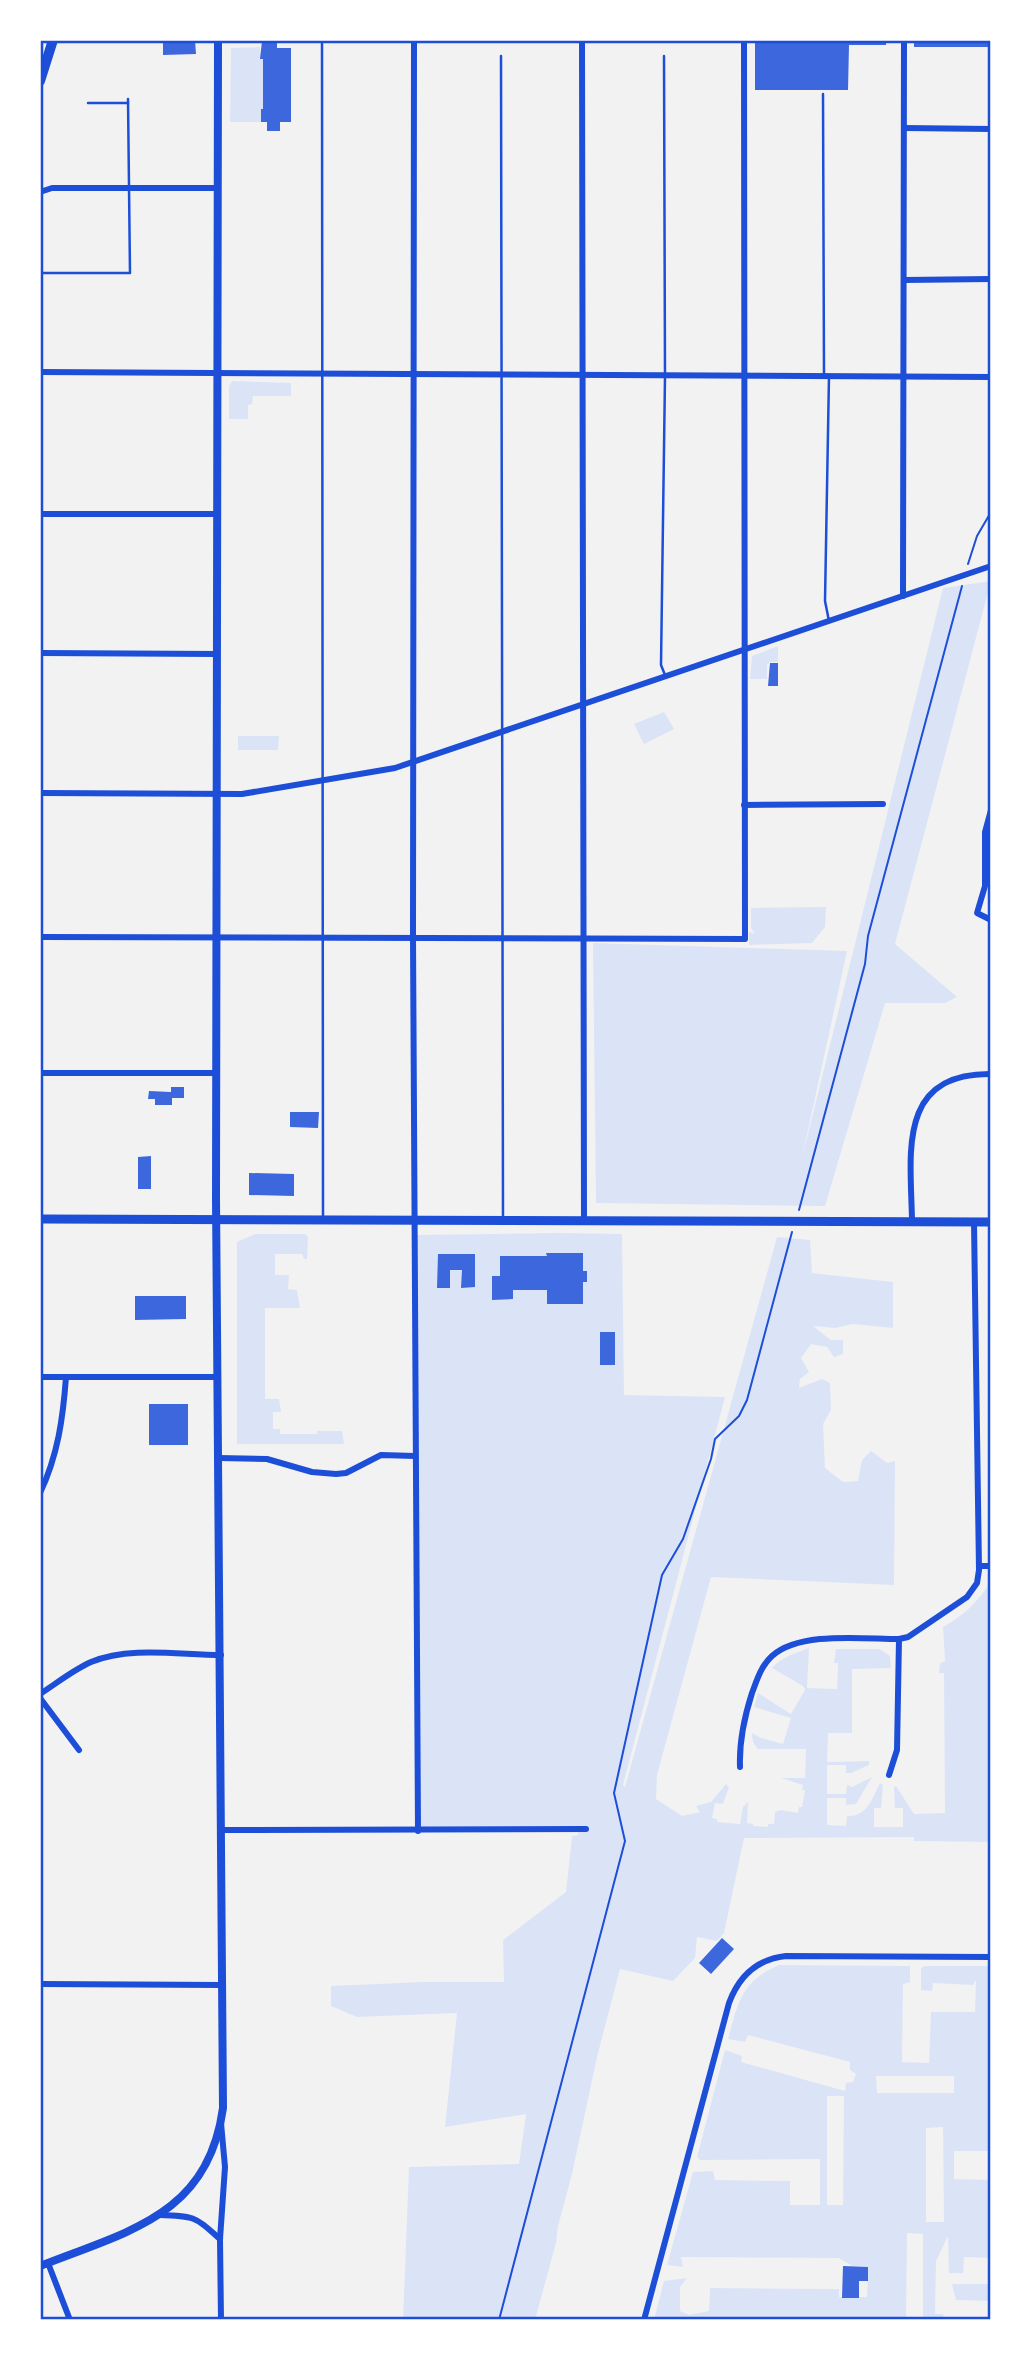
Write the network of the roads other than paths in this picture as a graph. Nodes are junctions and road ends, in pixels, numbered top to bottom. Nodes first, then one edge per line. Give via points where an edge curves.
1 (53, 40) edge
2 (218, 40) edge
3 (321, 40) edge
4 (414, 40) edge
5 (582, 40) edge
6 (744, 40) edge
7 (904, 40) edge
8 (501, 56) dead end
9 (664, 56) dead end
10 (40, 81) edge
11 (823, 94) dead end
12 (88, 103) dead end
13 (904, 128) junction
14 (991, 129) edge
15 (129, 188) junction
16 (218, 188) junction
17 (40, 192) edge
18 (40, 273) edge
19 (991, 279) edge
20 (904, 280) junction
21 (40, 372) edge
22 (217, 373) junction
23 (322, 373) junction
24 (414, 374) junction
25 (501, 374) junction
26 (582, 375) junction
27 (665, 376) junction
28 (743, 376) junction
29 (826, 376) junction
30 (904, 377) junction
31 (991, 377) edge
32 (40, 514) edge
33 (217, 514) junction
34 (991, 566) edge
35 (903, 596) junction
36 (829, 621) junction
37 (745, 650) junction
38 (40, 653) edge
39 (217, 654) junction
40 (665, 677) junction
41 (583, 705) junction
42 (501, 733) junction
43 (413, 761) junction
44 (322, 781) junction
45 (40, 793) edge
46 (218, 794) junction
47 (883, 804) dead end
48 (744, 805) junction
49 (991, 810) edge
50 (991, 920) edge
51 (40, 937) edge
52 (324, 937) junction
53 (413, 937) junction
54 (217, 938) junction
55 (501, 938) junction
56 (583, 938) junction
57 (40, 1073) edge
58 (217, 1073) junction
59 (991, 1074) edge
60 (40, 1219) edge
61 (217, 1220) junction
62 (323, 1220) junction
63 (416, 1220) junction
64 (503, 1221) junction
65 (584, 1221) junction
66 (912, 1221) junction
67 (974, 1222) junction
68 (991, 1222) edge
69 (40, 1377) edge
70 (66, 1377) junction
71 (218, 1377) junction
72 (415, 1456) junction
73 (219, 1458) junction
74 (40, 1493) edge
75 (979, 1566) junction
76 (991, 1566) edge
77 (899, 1639) junction
78 (221, 1655) junction
79 (40, 1696) edge
80 (79, 1750) dead end
81 (740, 1767) dead end
82 (889, 1775) dead end
83 (586, 1829) dead end
84 (222, 1830) junction
85 (418, 1831) junction
86 (991, 1957) edge
87 (40, 1984) edge
88 (222, 1985) junction
89 (221, 2121) junction
90 (159, 2215) junction
91 (220, 2239) junction
92 (44, 2264) edge
93 (70, 2320) edge
94 (221, 2320) edge
95 (644, 2320) edge

1 - 10 main road
2 - 16 street
3 - 23 lane
4 - 24 street
5 - 26 street
6 - 28 street
7 - 13 street
8 - 25 lane
9 - 27 lane
11 - 29 lane
12 - 15 lane via 128,101
13 - 14 street
13 - 20 street
15 - 16 street
15 - 17 street
15 - 18 lane via 130,273
16 - 22 street
19 - 20 street
20 - 30 street
21 - 22 street
22 - 23 street
22 - 33 street
23 - 24 street
23 - 44 lane
24 - 25 street
24 - 43 street
25 - 26 street
25 - 42 lane
26 - 27 street
26 - 41 street
27 - 28 street
27 - 40 lane via 661,666
28 - 29 street
28 - 37 street
29 - 30 street
29 - 36 lane via 825,600
30 - 31 street
30 - 35 street
32 - 33 street
33 - 39 street
34 - 35 street
35 - 36 street
36 - 37 street
37 - 40 street
37 - 48 street
38 - 39 street
39 - 46 street
40 - 41 street
41 - 42 street
41 - 56 street
42 - 43 street
42 - 55 lane
43 - 44 street
43 - 53 street
44 - 46 street
44 - 52 lane
45 - 46 street
46 - 54 street
47 - 48 street
48 - 56 street via 745,939
49 - 50 street via 985,832 985,886 977,913
51 - 54 street
52 - 53 street
52 - 54 street
52 - 62 lane
53 - 55 street
53 - 63 street
54 - 58 street
55 - 56 street
55 - 64 lane
56 - 65 street
57 - 58 street
58 - 61 street
59 - 66 street via 964,1075 946,1082 917,1113 911,1140
60 - 61 main road
61 - 62 main road
61 - 71 street
62 - 63 main road
63 - 64 main road
63 - 72 street
64 - 65 main road
65 - 66 main road
66 - 67 main road
67 - 68 main road
67 - 75 street
69 - 70 street
70 - 71 street
70 - 74 street via 61,1432
71 - 73 street
72 - 73 street via 381,1455 336,1474 267,1459
72 - 85 street
73 - 78 street
75 - 76 street
75 - 77 street via 977,1583 967,1597
77 - 81 street via 820,1639 798,1642 773,1655 759,1673 743,1722
77 - 82 street via 897,1750
78 - 79 street via 111,1656 79,1668
78 - 84 street
79 - 80 street
83 - 85 street
84 - 85 street
84 - 88 street
86 - 95 street via 791,1956 757,1965 739,1982 729,2003
87 - 88 street
88 - 89 street
89 - 90 street via 201,2176
89 - 91 street via 225,2167
90 - 91 street via 197,2220
90 - 92 street
91 - 94 street
92 - 93 street

